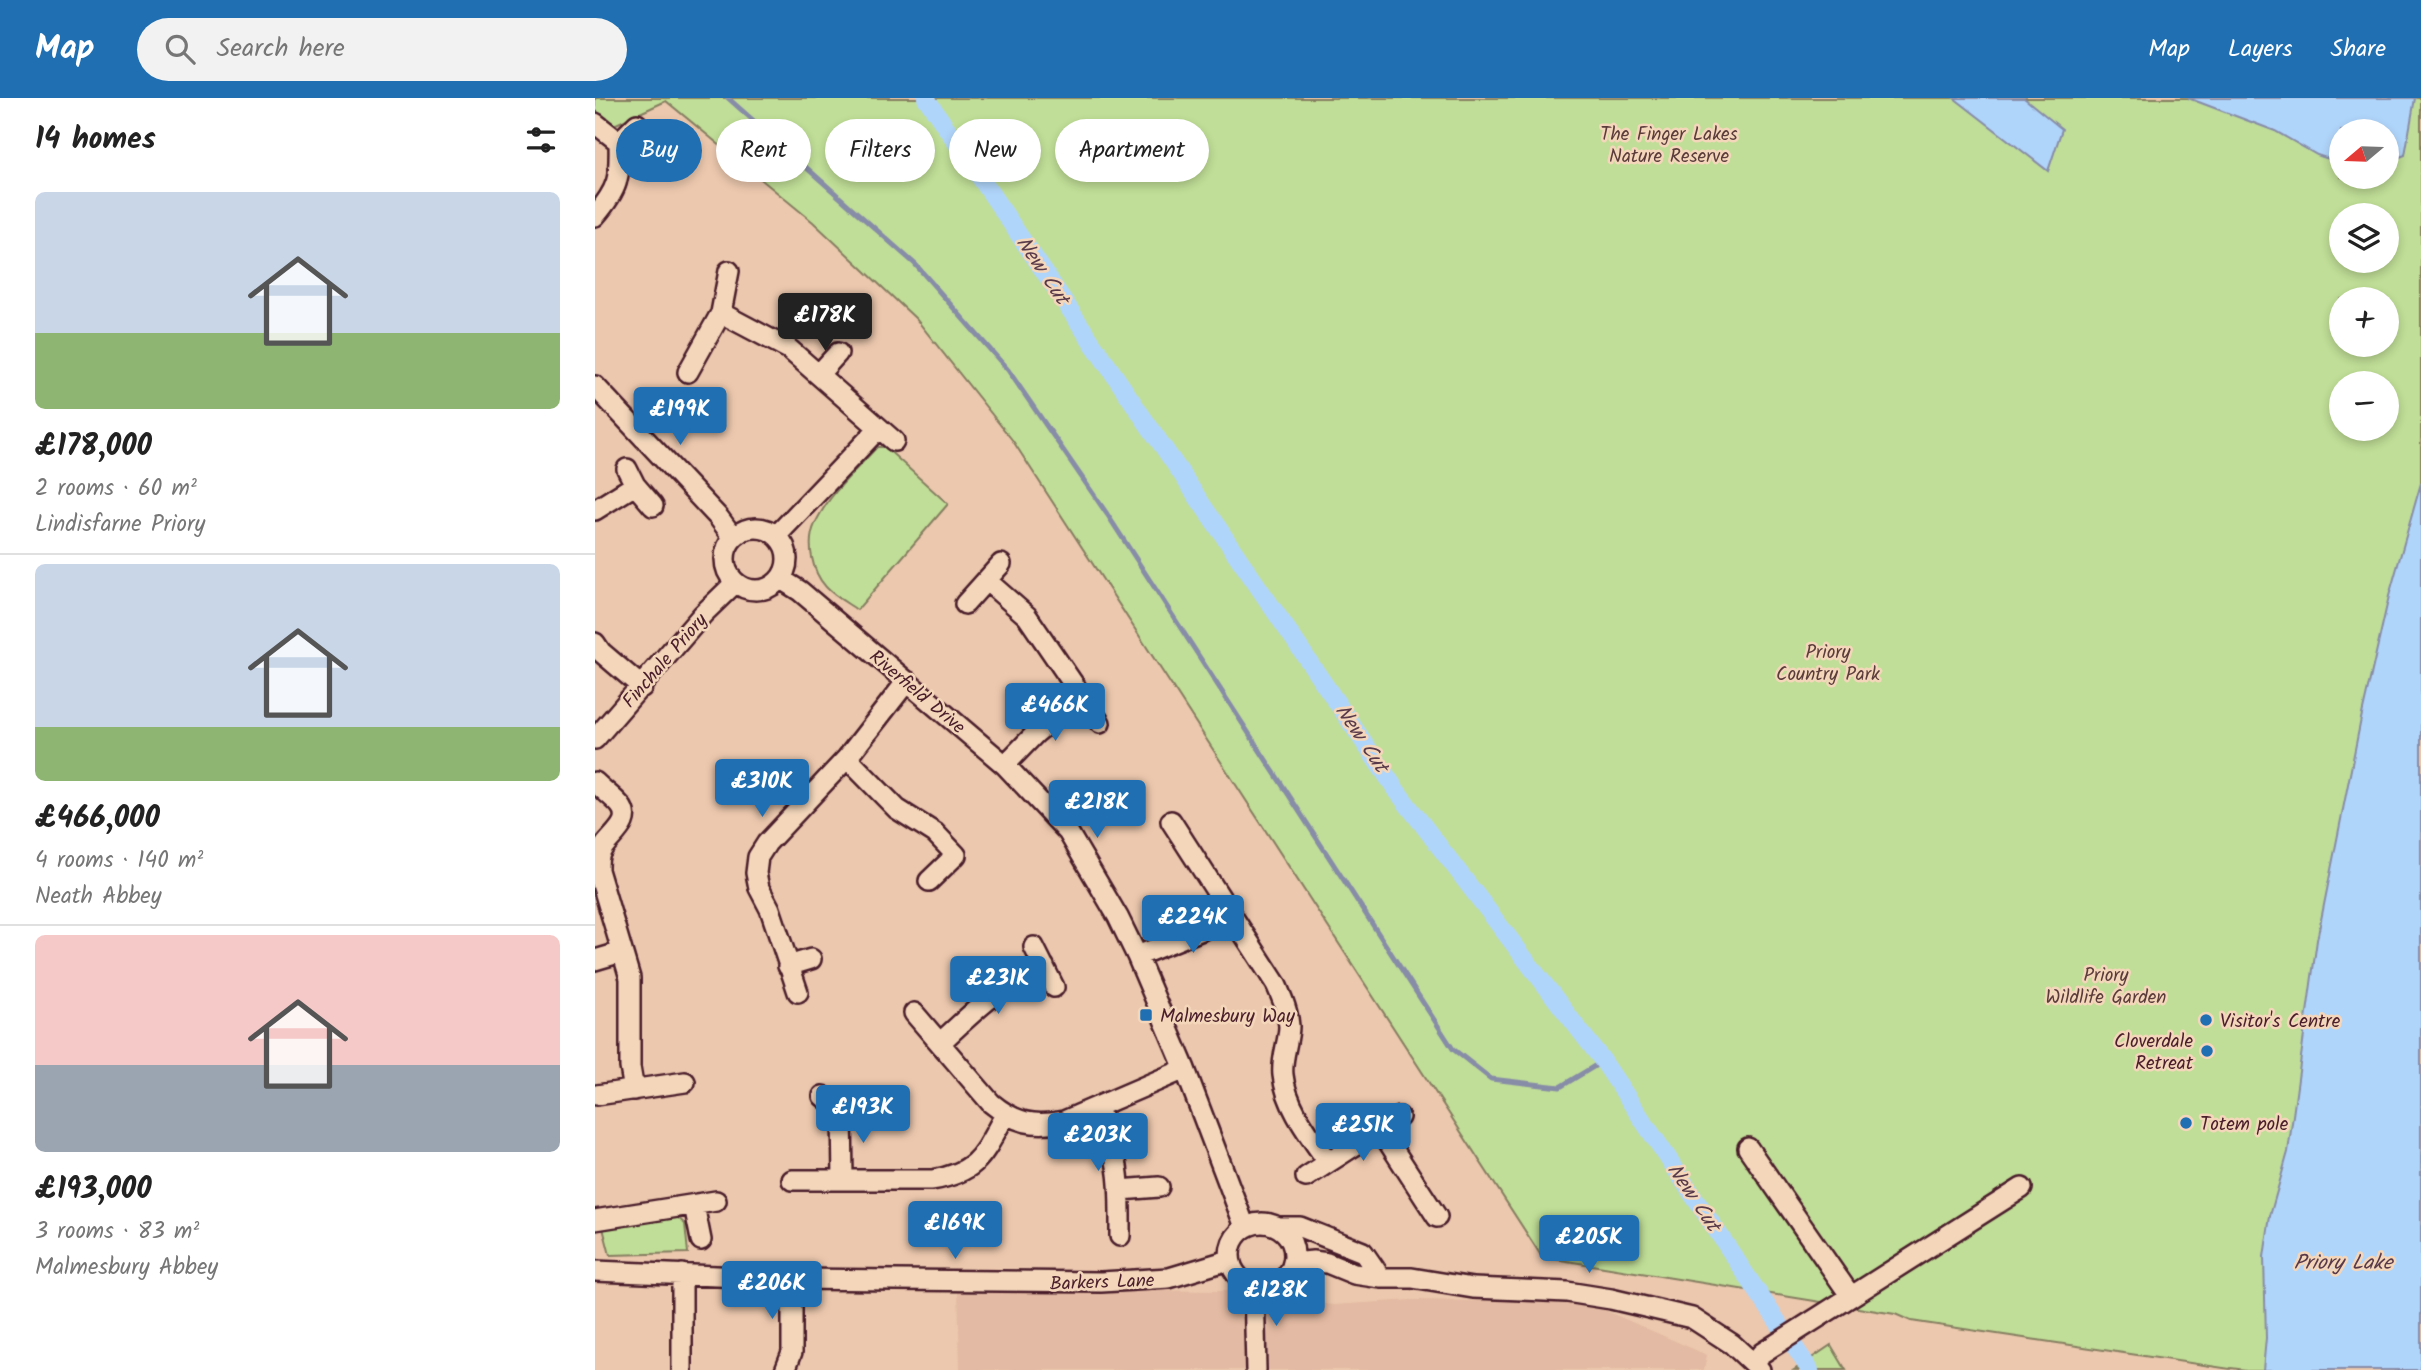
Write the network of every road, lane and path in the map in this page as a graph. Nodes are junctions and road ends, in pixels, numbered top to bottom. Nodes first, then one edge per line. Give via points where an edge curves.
1 (595, 123) edge
2 (616, 140) edge
3 (617, 182) edge
4 (595, 216) edge
5 (729, 271) dead end
6 (721, 313) junction
7 (838, 353) dead end
8 (688, 372) dead end
9 (819, 374) junction
10 (595, 386) edge
11 (653, 506) dead end
12 (595, 510) edge
13 (777, 535) junction
14 (733, 537) junction
15 (1001, 564) dead end
16 (781, 579) junction
17 (987, 581) junction
18 (735, 583) junction
19 (965, 604) dead end
20 (595, 643) edge
21 (907, 681) junction
22 (642, 687) junction
23 (1081, 696) junction
24 (1100, 723) dead end
25 (595, 740) edge
26 (847, 758) junction
27 (1006, 765) junction
28 (595, 782) edge
29 (1171, 821) dead end
30 (929, 881) dead end
31 (1230, 914) junction
32 (1034, 947) dead end
33 (622, 952) junction
34 (1137, 956) junction
35 (811, 959) dead end
36 (595, 960) edge
37 (788, 966) junction
38 (1044, 967) junction
39 (1054, 987) dead end
40 (798, 992) dead end
41 (914, 1013) dead end
42 (940, 1043) junction
43 (1185, 1069) junction
44 (685, 1082) dead end
45 (634, 1090) junction
46 (597, 1095) edge
47 (823, 1096) dead end
48 (1097, 1107) junction
49 (1006, 1115) junction
50 (1399, 1117) dead end
51 (1380, 1129) junction
52 (1748, 1148) dead end
53 (1328, 1162) junction
54 (1305, 1177) dead end
55 (843, 1179) junction
56 (792, 1180) dead end
57 (1159, 1186) dead end
58 (2022, 1188) dead end
59 (1120, 1190) junction
60 (716, 1202) dead end
61 (694, 1205) junction
62 (1437, 1217) dead end
63 (595, 1220) edge
64 (1245, 1227) junction
65 (1279, 1227) junction
66 (1120, 1236) dead end
67 (701, 1240) dead end
68 (1229, 1260) junction
69 (1293, 1264) junction
70 (595, 1271) edge
71 (682, 1274) junction
72 (1381, 1278) junction
73 (792, 1279) junction
74 (1254, 1286) junction
75 (1850, 1295) junction
76 (1757, 1367) edge
77 (682, 1370) edge
78 (785, 1370) edge
79 (1256, 1370) edge

1 - 2 street
3 - 4 street
5 - 6 street
6 - 8 street
6 - 9 street via 789,349
7 - 9 street
9 - 13 street via 887,435
10 - 14 street
11 - 12 street via 631,477
13 - 14 street via 765,528 747,528
13 - 16 street via 786,547 788,564
14 - 18 street via 726,548 725,568
15 - 17 street
16 - 18 street via 768,589 751,591
16 - 21 street, Riverfield Drive
17 - 19 street
17 - 23 street via 1027,616
18 - 22 street, Finchale Priory
20 - 22 street
21 - 26 street
21 - 27 street, Riverfield Drive
22 - 25 street, Finchale Priory
23 - 24 street
23 - 27 street
26 - 30 street via 897,809 935,832 956,855
26 - 37 street via 758,858 759,888
27 - 34 street, Riverfield Drive via 1068,832
28 - 33 street via 625,814 623,825 598,857
29 - 31 street
31 - 34 street
31 - 53 street via 1286,1007 1289,1027 1282,1073 1286,1091
32 - 38 street
33 - 36 street
33 - 45 street via 630,978
34 - 43 street, Riverfield Drive
35 - 37 street
37 - 40 street
38 - 39 street
38 - 42 street via 1010,982
41 - 42 street
42 - 49 street
43 - 48 street
43 - 64 street, Riverfield Drive
44 - 45 street
45 - 46 street
47 - 55 street via 850,1106
48 - 49 street via 1047,1124
48 - 59 street via 1113,1146
49 - 55 street via 966,1171 932,1180
50 - 51 street
51 - 53 street
51 - 62 street
52 - 75 street
53 - 54 street
55 - 56 street
57 - 59 street
58 - 75 street
59 - 66 street
60 - 61 street
61 - 63 street
61 - 67 street
64 - 65 street via 1257,1222
64 - 68 street via 1231,1243
65 - 69 street via 1292,1244
65 - 72 street via 1300,1227 1363,1252
68 - 73 street, Barkers Lane via 1169,1278 1101,1282
68 - 74 street via 1242,1280
69 - 72 street via 1327,1263
69 - 74 street via 1275,1284
70 - 71 street, Barkers Lane
71 - 73 street, Barkers Lane
71 - 77 street
72 - 76 street via 1611,1298 1692,1318
73 - 78 street via 792,1352
74 - 79 street
75 - 76 street via 1762,1353

